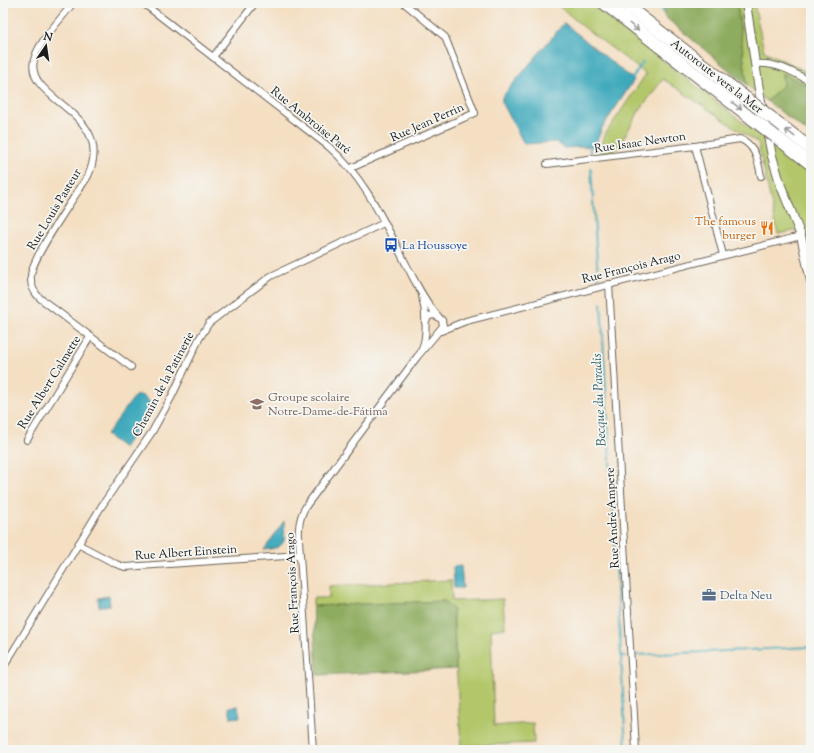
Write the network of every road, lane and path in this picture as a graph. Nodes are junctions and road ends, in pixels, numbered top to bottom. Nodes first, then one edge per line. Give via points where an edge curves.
1 (73, 3) edge
2 (143, 3) edge
3 (256, 3) edge
4 (404, 3) edge
5 (604, 3) edge
6 (623, 3) edge
7 (746, 3) edge
8 (213, 58) junction
9 (755, 64) junction
10 (811, 82) edge
11 (695, 146) junction
12 (811, 149) edge
13 (547, 164) dead end
14 (811, 164) edge
15 (351, 168) junction
16 (761, 176) dead end
17 (384, 223) junction
18 (801, 236) junction
19 (723, 255) junction
20 (811, 281) edge
21 (609, 284) junction
22 (421, 292) junction
23 (440, 318) junction
24 (466, 321) junction
25 (425, 325) junction
26 (440, 332) junction
27 (90, 337) junction
28 (417, 357) junction
29 (131, 367) dead end
30 (27, 440) dead end
31 (78, 544) junction
32 (300, 555) junction
33 (3, 668) edge
34 (313, 750) edge
35 (636, 750) edge

1 - 27 street, Rue Louis Pasteur via 37,51 33,71 38,81 87,128 93,143 93,160 88,176 36,260 30,279 37,296
2 - 8 street, Rue Ambroise Paré
3 - 8 street
4 - 15 street, Rue Jean Perrin via 440,31 447,40 475,113
5 -> 14 highway, bridge
12 -> 6 highway, Autoroute vers la Mer, bridge
7 - 9 street
8 - 15 street, Rue Ambroise Paré via 328,146
9 - 10 street via 779,66
9 - 18 street via 774,165
11 - 13 street, Rue Isaac Newton
11 - 16 street via 740,139 746,141 757,159
11 - 19 street, Rue Isaac Newton
15 - 17 street, Rue Ambroise Paré via 365,187
17 - 22 street, Rue Ambroise Paré
17 - 31 street, Chemin de la Patinerie via 271,276 211,321 199,339 155,426
18 - 19 street, Rue François Arago
18 - 20 street
19 - 21 street, Rue François Arago
21 - 24 street, Rue François Arago
21 - 35 street, Rue André Ampere
22 - 23 street, Rue Ambroise Paré
22 - 25 street, Rue Ambroise Paré
23 - 24 street, Rue François Arago via 452,322
23 - 25 street via 430,316
23 - 26 street via 443,324
24 - 26 street, Rue François Arago
25 - 26 street via 429,333
25 - 28 street, Rue François Arago via 424,342
26 - 28 street, Rue François Arago
27 - 29 street, Rue Louis Pasteur
27 - 30 street, Rue Albert Calmette
28 - 32 street, Rue François Arago via 303,512 299,525
31 - 32 street, Rue Albert Einstein via 125,567
31 - 33 street, Chemin de la Patinerie
32 - 34 street, Rue François Arago

